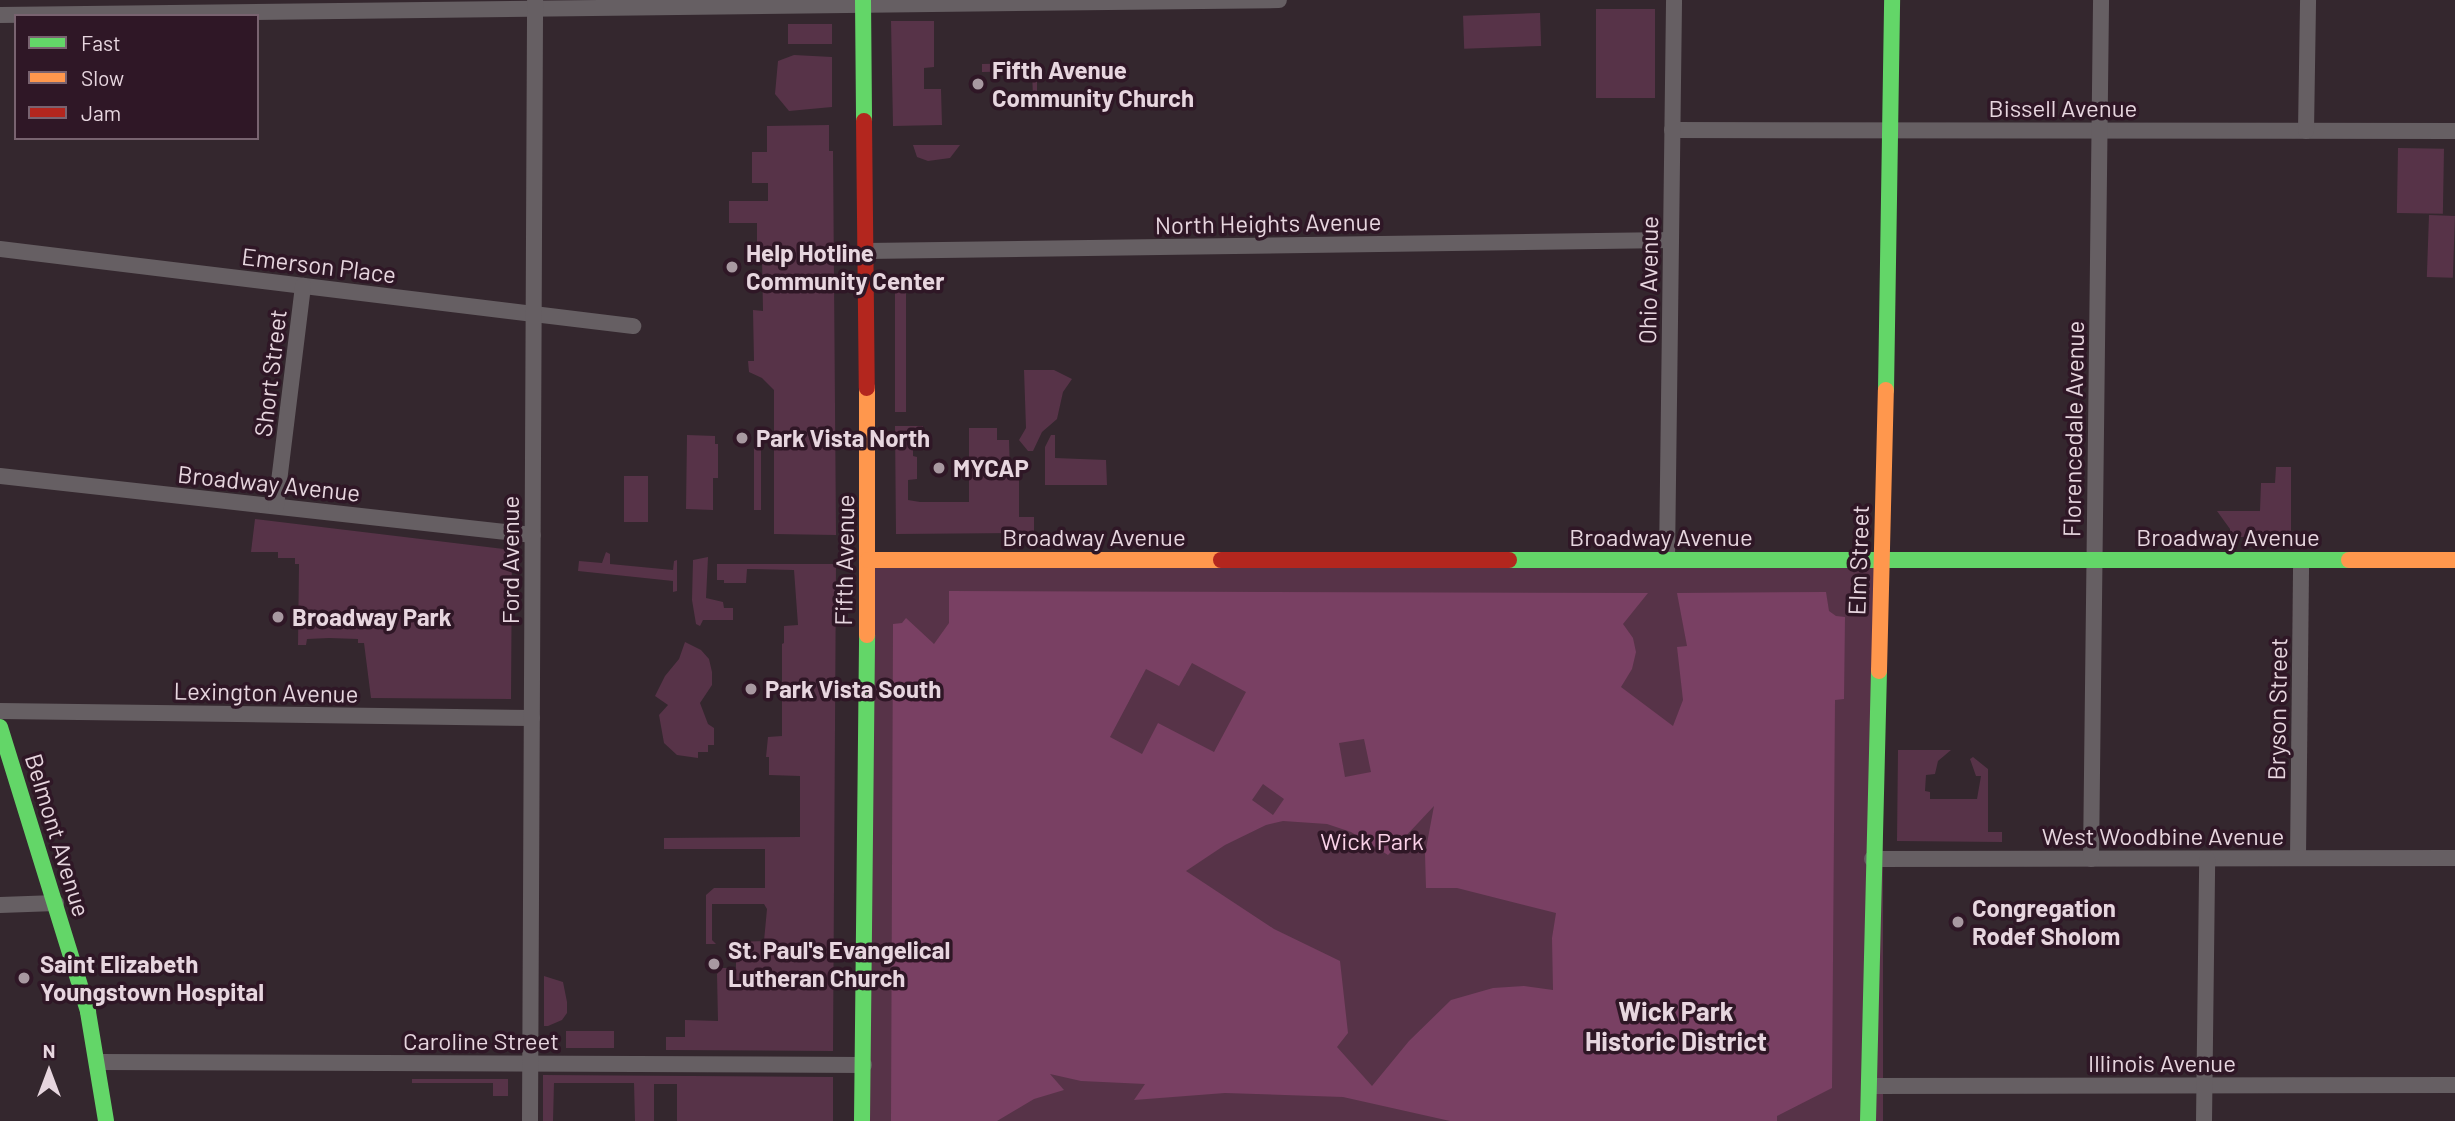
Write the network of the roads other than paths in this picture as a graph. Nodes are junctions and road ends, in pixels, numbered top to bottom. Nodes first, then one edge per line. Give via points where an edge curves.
1 (1279, 0) edge
2 (1674, 0) edge
3 (1892, 0) edge
4 (2101, 0) edge
5 (2308, 0) edge
6 (863, 3) edge
7 (535, 5) edge
8 (54, 14) edge
9 (1672, 130) junction
10 (1890, 131) junction
11 (2099, 131) junction
12 (2306, 131) junction
13 (2455, 131) edge
14 (1671, 240) junction
15 (0, 250) edge
16 (866, 251) junction
17 (303, 286) junction
18 (534, 313) junction
19 (633, 326) dead end
20 (0, 476) edge
21 (276, 506) junction
22 (533, 535) junction
23 (868, 560) junction
24 (1667, 560) junction
25 (1883, 560) junction
26 (2094, 560) junction
27 (2301, 560) junction
28 (2455, 560) edge
29 (0, 711) edge
30 (531, 718) junction
31 (0, 727) edge
32 (2298, 858) junction
33 (2455, 858) edge
34 (1871, 859) junction
35 (2091, 859) junction
36 (2207, 859) junction
37 (56, 903) junction
38 (0, 905) edge
39 (97, 1062) junction
40 (530, 1064) junction
41 (864, 1065) junction
42 (2204, 1085) junction
43 (2455, 1085) edge
44 (1869, 1086) junction
45 (107, 1121) edge
46 (530, 1121) edge
47 (862, 1121) edge
48 (1868, 1121) edge
49 (2204, 1121) edge

1 - 6 street
2 - 9 street, Ohio Avenue
3 - 10 street, Elm Street
4 - 11 street, Florencedale Avenue
5 - 12 street
6 - 7 street
6 - 16 street, Fifth Avenue
7 - 8 street
7 - 18 street, Ford Avenue
9 - 10 street, Bissell Avenue
9 - 14 street, Ohio Avenue
10 - 11 street, Bissell Avenue
10 - 25 street, Elm Street
11 - 12 street, Bissell Avenue
11 - 26 street, Florencedale Avenue
12 - 13 street, Bissell Avenue
14 - 16 street, North Heights Avenue
14 - 24 street, Ohio Avenue
15 - 17 street, Emerson Place
16 - 23 street, Fifth Avenue
17 - 18 street, Emerson Place
17 - 21 street, Short Street
18 - 19 street, Emerson Place
18 - 22 street, Ford Avenue
20 - 21 street, Broadway Avenue
21 - 22 street, Broadway Avenue
22 - 30 street, Ford Avenue
23 - 24 street, Broadway Avenue
23 - 41 street, Fifth Avenue
24 - 25 street, Broadway Avenue
25 - 26 street, Broadway Avenue
25 - 34 street, Elm Street
26 - 27 street, Broadway Avenue
26 - 35 street, Florencedale Avenue
27 - 28 street, Broadway Avenue
27 - 32 street, Bryson Street
29 - 30 street, Lexington Avenue
30 - 40 street, Ford Avenue
31 - 37 street, Belmont Avenue
32 - 33 street, West Woodbine Avenue
32 - 36 street, West Woodbine Avenue
34 - 35 street, West Woodbine Avenue
34 - 44 street, Elm Street
35 - 36 street, West Woodbine Avenue
36 - 42 street
37 - 38 street
37 - 39 street, Belmont Avenue via 88,1012
39 - 40 street, Caroline Street
39 - 45 street, Belmont Avenue
40 - 41 street, Caroline Street
40 - 46 street, Ford Avenue
41 - 47 street, Fifth Avenue
42 - 43 street, Illinois Avenue
42 - 44 street, Illinois Avenue
42 - 49 street
44 - 48 street, Elm Street

